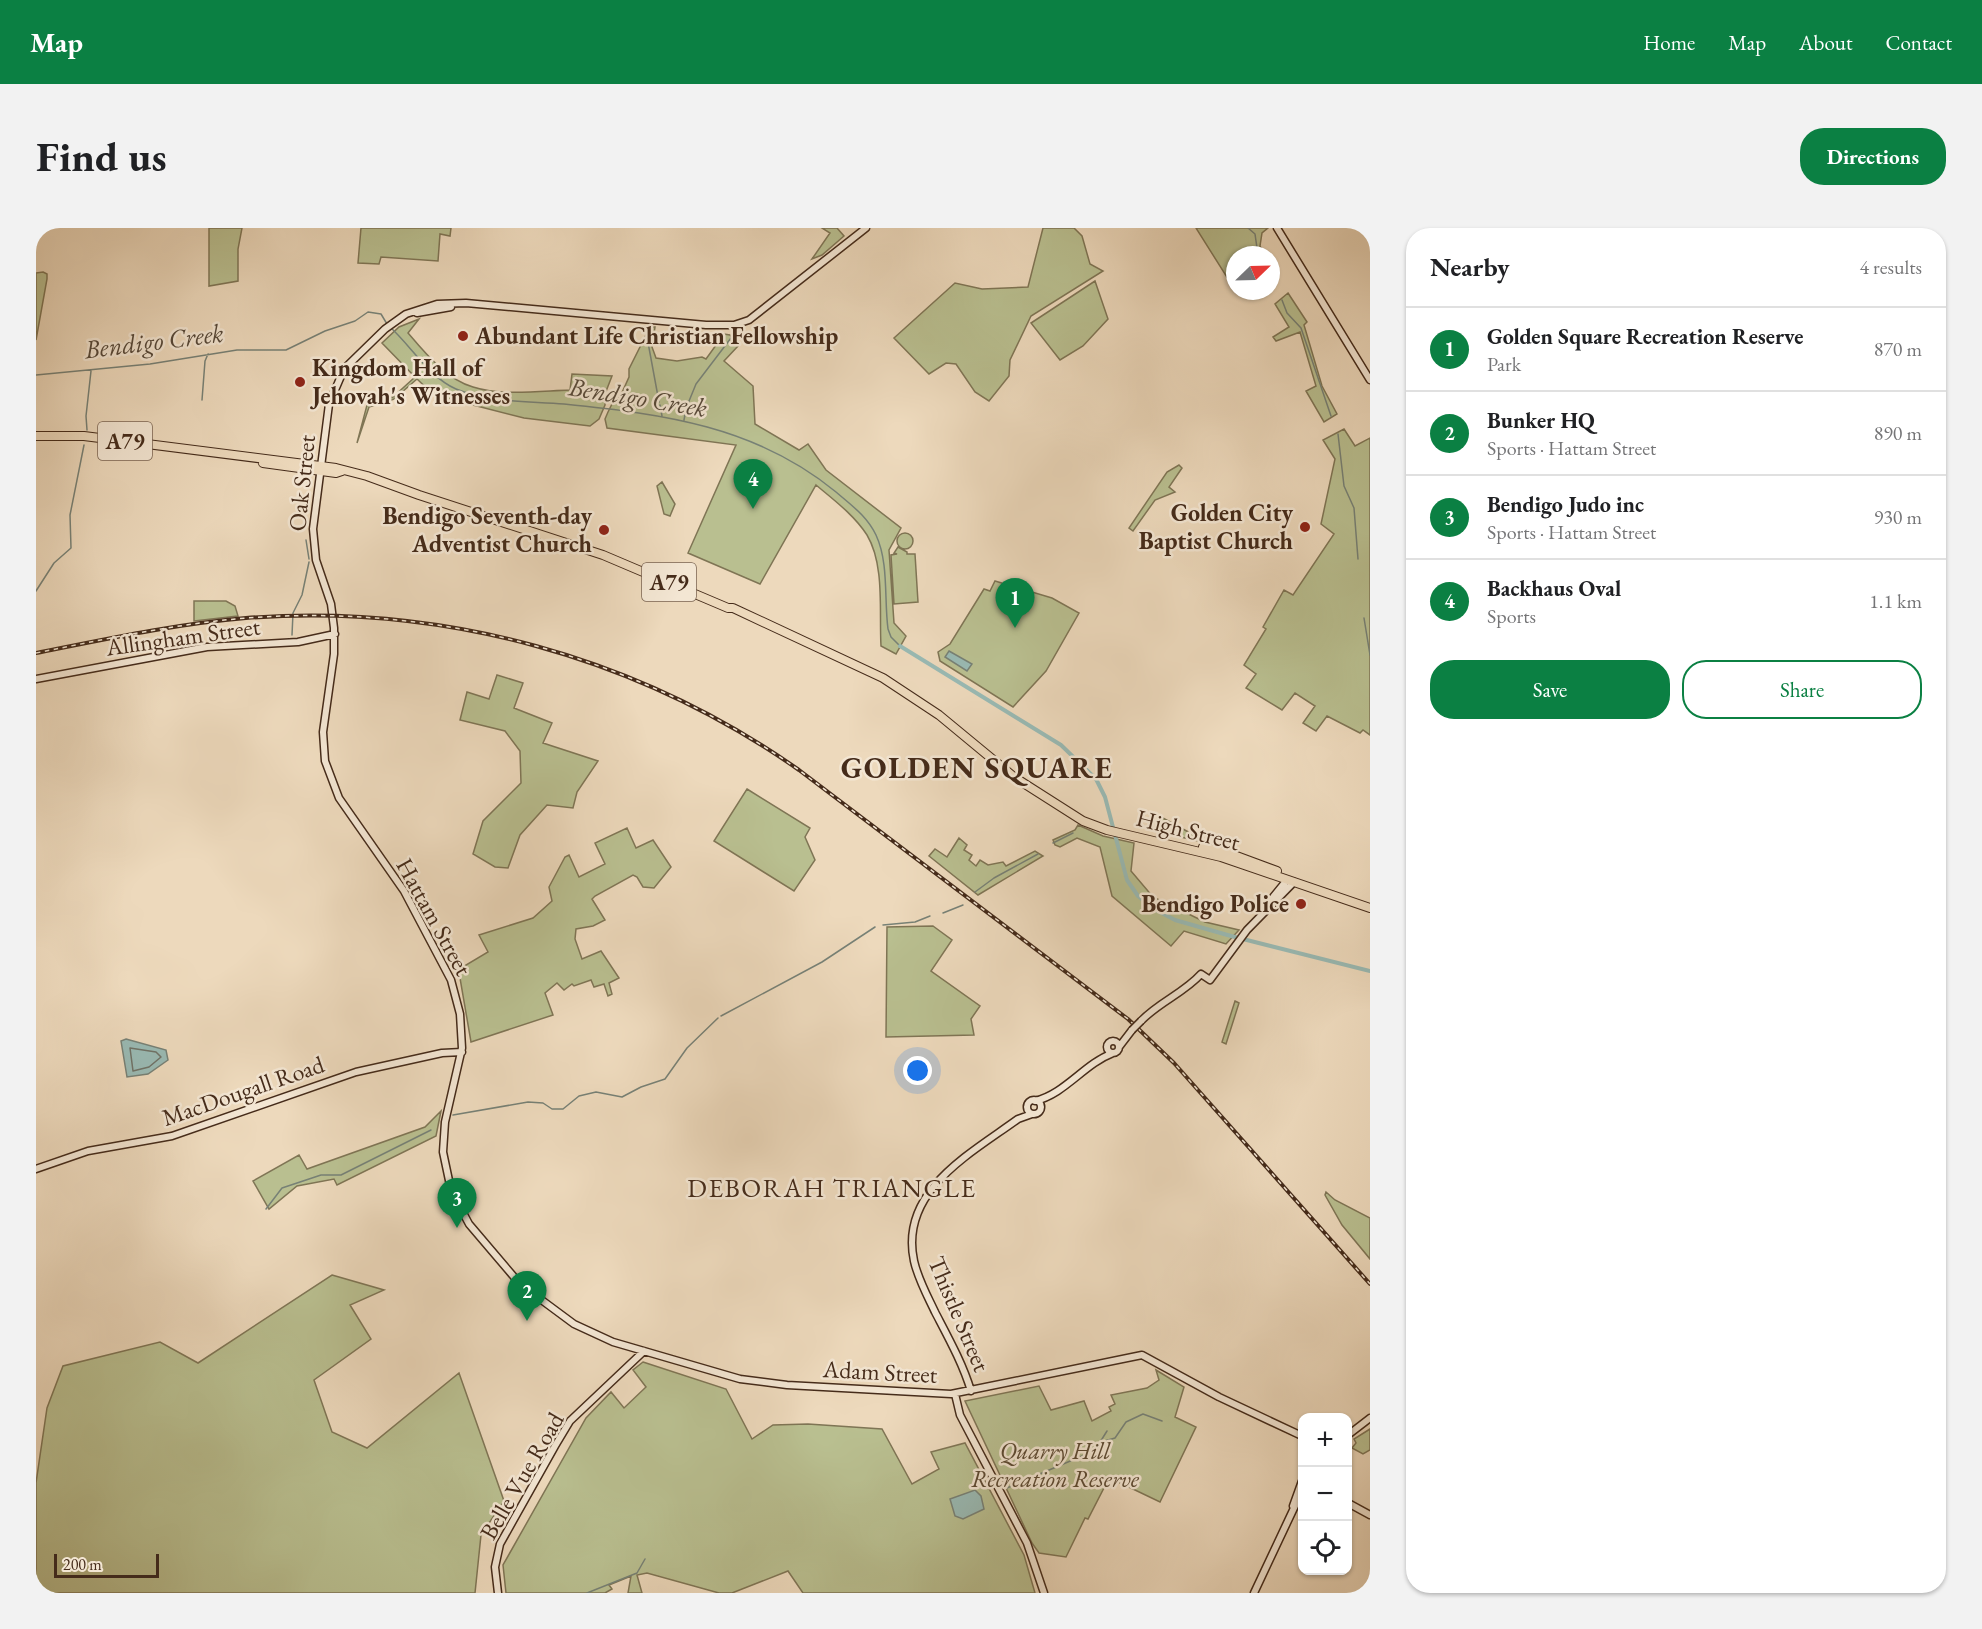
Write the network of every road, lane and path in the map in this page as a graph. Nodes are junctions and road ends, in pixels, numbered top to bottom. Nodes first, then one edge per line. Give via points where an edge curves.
1 (866, 228) edge
2 (1277, 228) edge
3 (1370, 379) edge
4 (36, 436) edge
5 (320, 469) junction
6 (335, 634) junction
7 (36, 679) edge
8 (1292, 879) junction
9 (1355, 901) junction
10 (1370, 904) edge
11 (1370, 908) edge
12 (1125, 1037) junction
13 (1114, 1041) junction
14 (1107, 1047) junction
15 (1119, 1047) junction
16 (462, 1052) junction
17 (1113, 1053) junction
18 (1099, 1059) junction
19 (1051, 1094) junction
20 (1035, 1101) junction
21 (1027, 1106) junction
22 (1040, 1107) junction
23 (1032, 1114) junction
24 (1018, 1119) junction
25 (36, 1169) edge
26 (642, 1350) junction
27 (971, 1391) junction
28 (955, 1394) junction
29 (1370, 1420) edge
30 (1352, 1430) edge
31 (1298, 1434) edge
32 (1298, 1493) edge
33 (1298, 1499) edge
34 (1352, 1505) edge
35 (1370, 1513) edge
36 (1290, 1515) junction
37 (498, 1593) edge
38 (1044, 1593) edge
39 (1254, 1593) edge

1 - 5 main road, Oak Street via 742,325 479,305 434,309 401,319 348,364 334,386
2 - 3 main road
4 - 5 highway, High Street / A79 via 84,436
5 - 6 main road, Oak Street via 313,541 333,612
5 - 8 highway, High Street / A79 via 367,476 564,541 741,612 862,669 932,710 1007,769 1065,808 1107,828 1223,854
6 - 7 main road, Allingham Street via 298,642 207,648
6 - 16 main road, Hattam Street via 323,738 326,767 344,806 404,891 447,970 460,1014
8 - 9 highway, High Street / A79
8 - 12 main road, bridge via 1210,980 1201,974 1164,1000
9 - 10 highway, High Street / A79
9 - 11 highway, High Street / A79
12 - 13 main road
12 - 15 main road
13 - 14 main road
13 - 15 main road
14 - 17 main road
14 - 18 main road
15 - 17 main road
16 - 25 main road, MacDougall Road via 356,1072 172,1136 88,1151
16 - 26 main road, Hattam Street via 445,1122 443,1152 451,1190 464,1216 511,1275 552,1311 597,1335
17 - 18 main road
18 - 19 main road
19 - 20 main road
19 - 22 main road
20 - 21 main road
20 - 22 main road
21 - 23 main road
21 - 24 main road, Thistle Street
22 - 23 main road
23 - 24 main road, Thistle Street
24 - 27 main road, Thistle Street via 936,1182 922,1202 913,1226 912,1253 917,1273
26 - 28 main road, Adam Street via 754,1382
26 - 37 main road, Belle Vue Road via 570,1421 555,1446 500,1544 495,1567
27 - 28 main road, Adam Street
27 - 31 main road, Adam Street via 1136,1356 1153,1359 1214,1395
28 - 38 main road via 960,1415 1028,1546
29 - 30 main road
32 - 36 main road
33 - 36 main road
34 - 35 main road
36 - 39 main road

